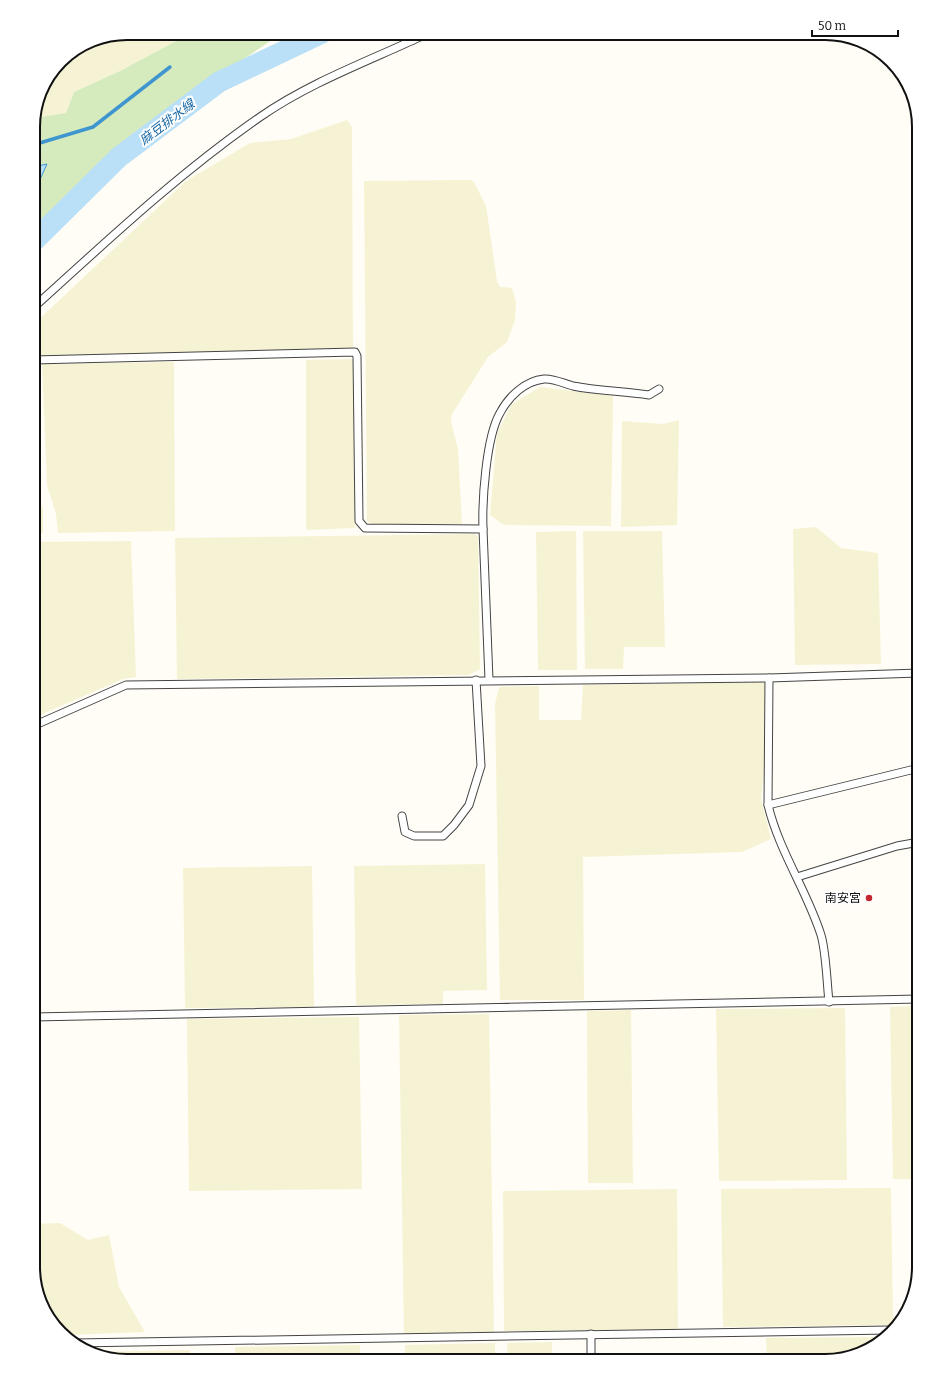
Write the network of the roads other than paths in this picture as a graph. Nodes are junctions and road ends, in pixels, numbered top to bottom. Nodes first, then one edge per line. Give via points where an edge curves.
1 (413, 40) edge
2 (40, 302) edge
3 (40, 360) edge
4 (659, 389) dead end
5 (483, 529) junction
6 (912, 673) edge
7 (769, 678) junction
8 (476, 680) junction
9 (489, 680) junction
10 (40, 723) edge
11 (912, 770) edge
12 (768, 805) junction
13 (402, 816) dead end
14 (912, 843) edge
15 (797, 877) junction
16 (912, 999) edge
17 (828, 1002) junction
18 (40, 1017) edge
19 (884, 1330) edge
20 (591, 1334) junction
21 (86, 1343) edge
22 (591, 1354) edge

1 - 2 lane via 321,82 261,116 162,191
3 - 5 lane via 355,352 359,521 365,528
4 - 5 lane via 649,395 574,386 545,379 532,382 514,393 499,413 492,436 482,512
5 - 9 lane
6 - 7 lane
7 - 9 lane
7 - 12 lane
8 - 9 lane
8 - 10 lane via 126,685
8 - 13 lane via 481,766 469,805 454,826 443,836 414,836 405,832
11 - 12 lane
12 - 15 lane via 773,826
14 - 15 lane
15 - 17 lane via 822,936
16 - 17 lane
17 - 18 lane
19 - 20 lane
20 - 21 lane
20 - 22 lane

